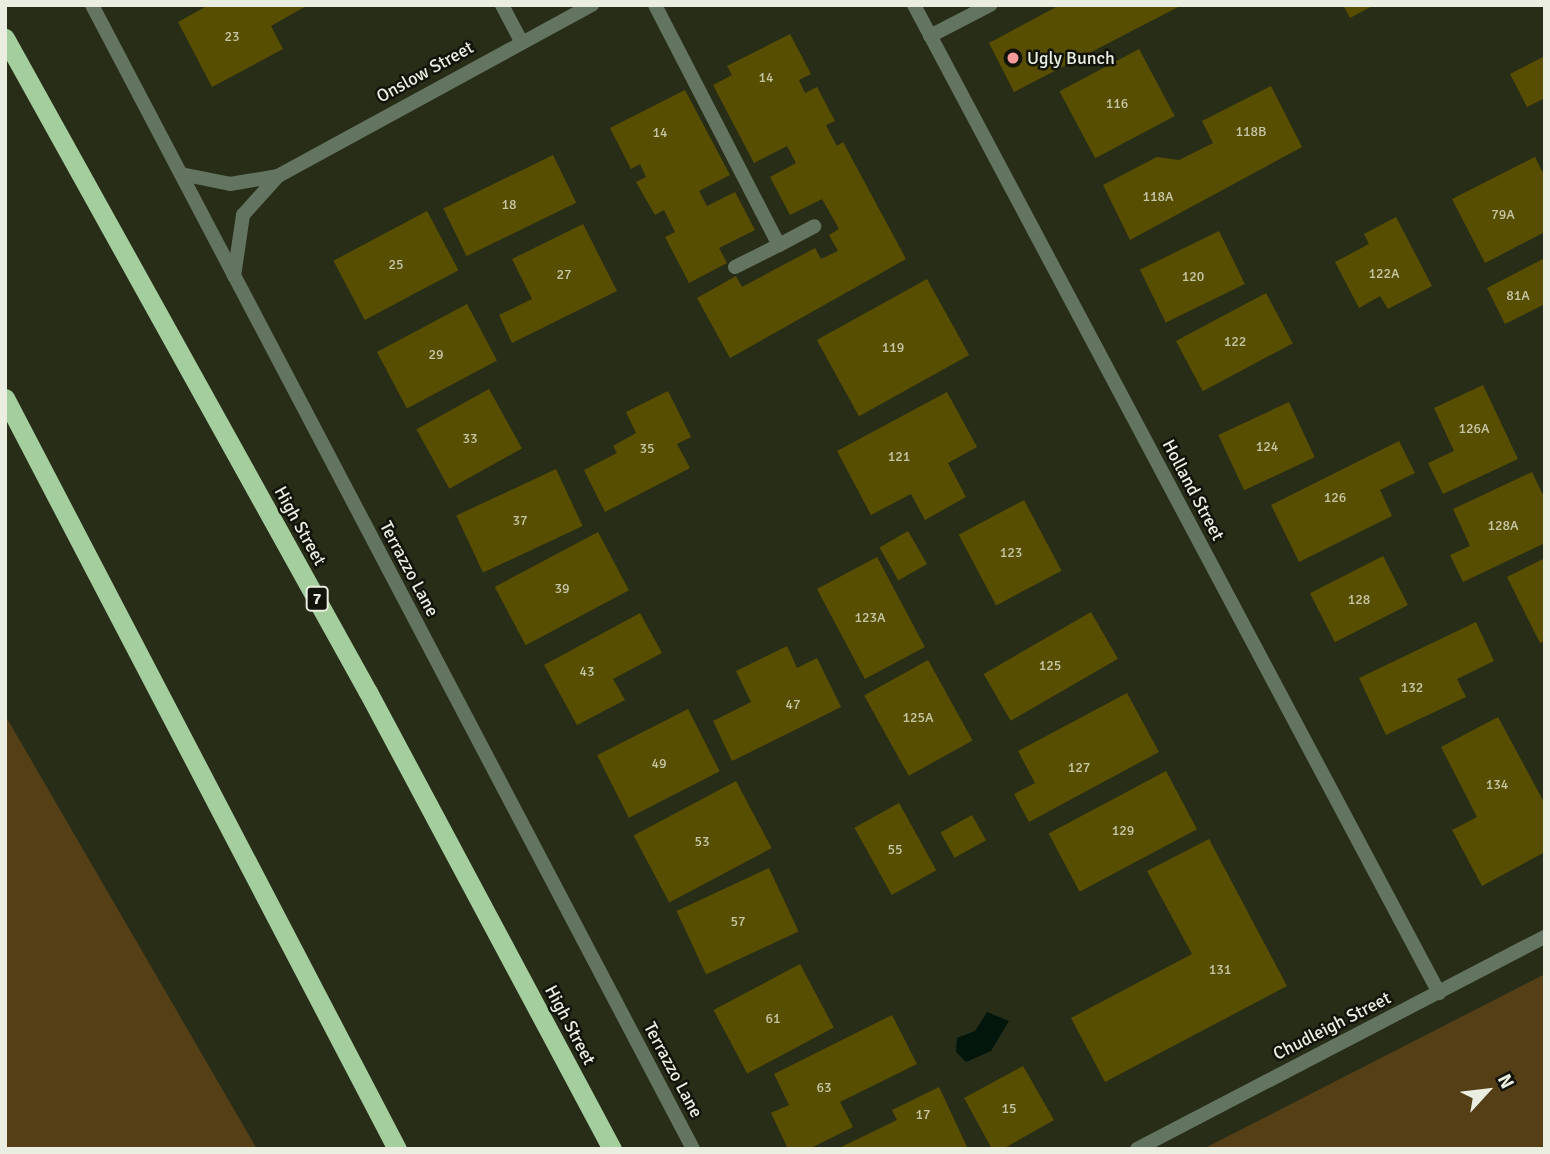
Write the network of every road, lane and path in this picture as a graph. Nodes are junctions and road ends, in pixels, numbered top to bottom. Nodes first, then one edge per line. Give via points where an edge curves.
1 (92, 5) edge
2 (502, 5) edge
3 (592, 5) edge
4 (655, 5) edge
5 (914, 5) edge
6 (989, 5) edge
7 (5, 30) edge
8 (930, 36) junction
9 (521, 41) junction
10 (10, 46) edge
11 (181, 174) junction
12 (278, 176) junction
13 (814, 226) dead end
14 (779, 245) junction
15 (735, 267) dead end
16 (234, 276) junction
17 (5, 398) edge
18 (1545, 937) edge
19 (1439, 993) junction
20 (397, 1149) edge
21 (612, 1149) edge
22 (693, 1149) edge
23 (1137, 1149) edge

1 - 11 street, Terrazzo Lane
2 - 9 street
3 - 9 street, Onslow Street
4 - 14 street
5 - 8 street, Holland Street
6 - 8 street
7 - 10 highway, High Street
8 - 19 street, Holland Street
9 - 12 street, Onslow Street
10 - 21 highway, High Street / 7 via 368,692
11 - 12 street, Onslow Street via 230,184
11 - 16 street, Terrazzo Lane
12 - 16 street, Onslow Street via 243,215
13 - 14 street
14 - 15 street
16 - 22 street, Terrazzo Lane
17 - 20 highway
18 - 19 street, Chudleigh Street
19 - 23 street, Chudleigh Street

